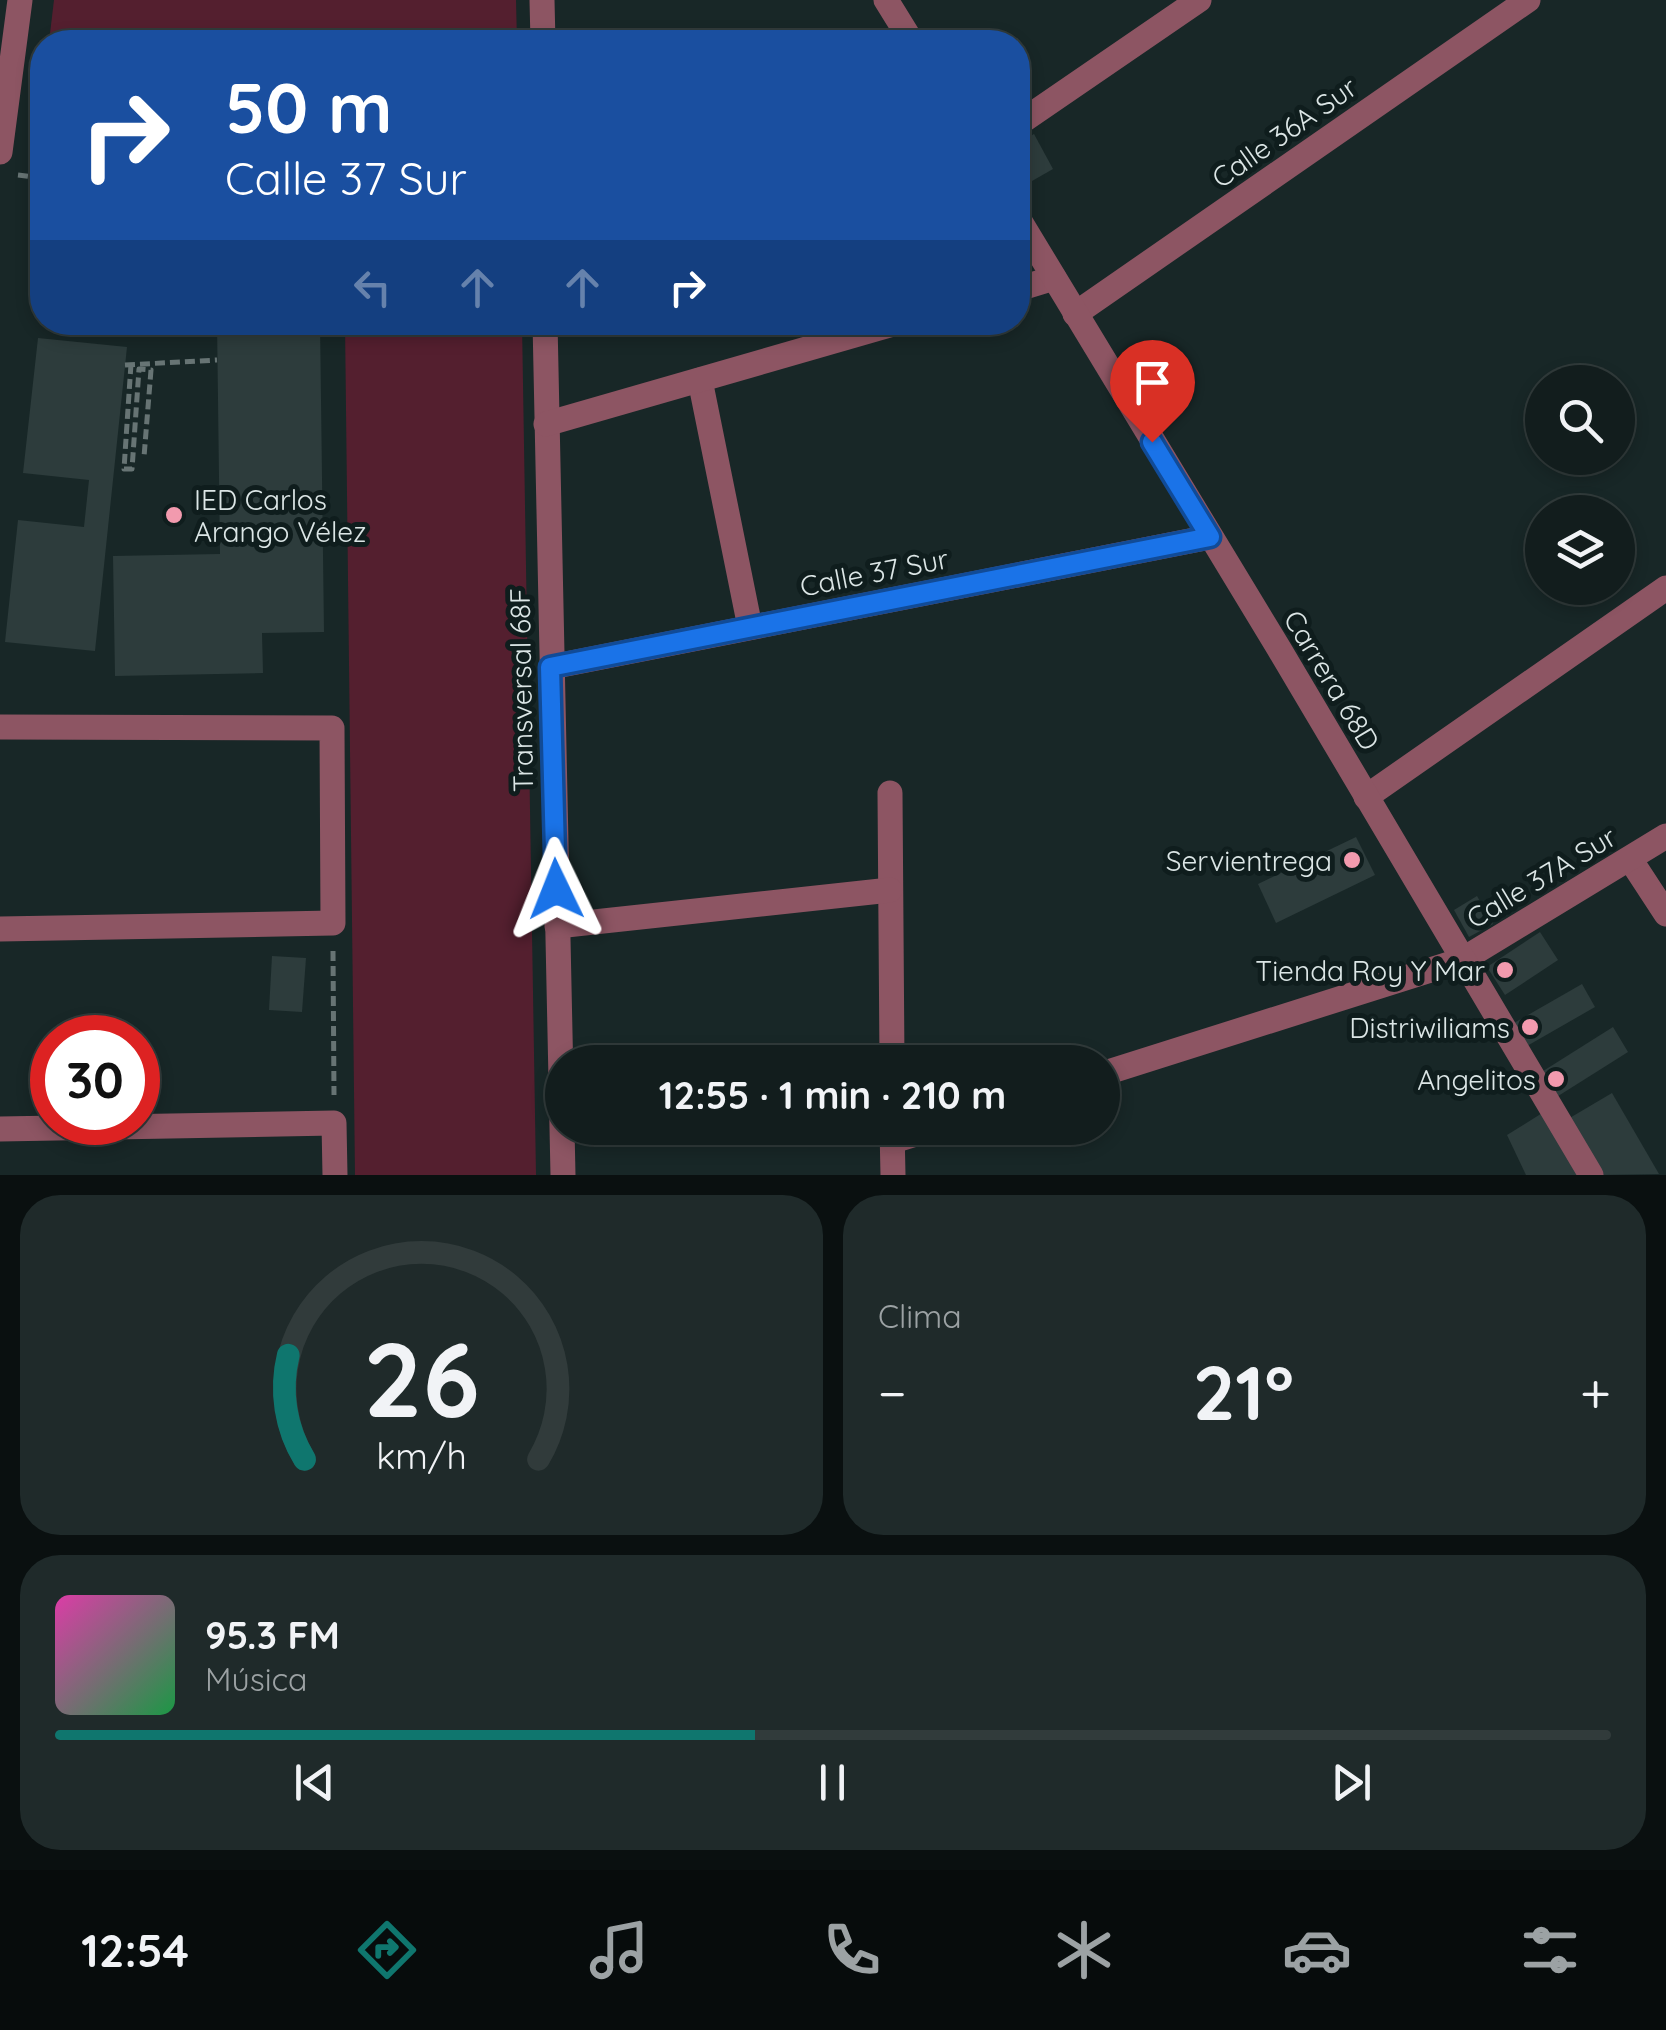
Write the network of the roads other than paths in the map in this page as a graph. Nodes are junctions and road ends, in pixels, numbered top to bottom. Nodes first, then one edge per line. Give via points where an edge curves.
1 (20, 0) edge
2 (542, 0) edge
3 (886, 0) edge
4 (1199, 0) edge
5 (1528, 0) edge
6 (542, 30) edge
7 (905, 30) edge
8 (1030, 116) edge
9 (0, 152) edge
10 (1030, 238) edge
11 (1054, 278) junction
12 (1030, 285) edge
13 (1076, 314) junction
14 (545, 335) edge
15 (855, 335) edge
16 (700, 380) junction
17 (546, 424) junction
18 (1210, 537) junction
19 (1666, 588) edge
20 (750, 628) junction
21 (550, 667) junction
22 (0, 727) edge
23 (890, 793) dead end
24 (1366, 797) junction
25 (1666, 836) edge
26 (1630, 859) junction
27 (890, 890) junction
28 (1666, 914) edge
29 (557, 926) junction
30 (0, 929) edge
31 (1462, 960) junction
32 (560, 1045) edge
33 (892, 1045) edge
34 (1120, 1068) edge
35 (0, 1129) edge
36 (562, 1145) edge
37 (893, 1145) edge
38 (334, 1175) edge
39 (563, 1175) edge
40 (893, 1175) edge
41 (1591, 1175) edge

1 - 9 street
2 - 6 street
3 - 7 street
4 - 8 street
5 - 13 street, Calle 36A Sur
10 - 11 street, Carrera 68D
11 - 12 street
11 - 13 street, Carrera 68D
13 - 18 street, Carrera 68D
14 - 17 street, Transversal 68F
15 - 16 street
16 - 17 street
16 - 20 street
17 - 21 street, Transversal 68F
18 - 20 street, Calle 37 Sur
18 - 24 street, Carrera 68D
19 - 24 street
20 - 21 street, Calle 37 Sur
21 - 29 street, Transversal 68F
22 - 30 street via 332,728 333,923
23 - 27 street
24 - 31 street, Carrera 68D
25 - 26 street, Calle 37A Sur
26 - 28 street
26 - 31 street, Calle 37A Sur
27 - 29 street
27 - 33 street
29 - 32 street, Transversal 68F
31 - 34 street, Calle 37A Sur
31 - 41 street, Carrera 68D
35 - 38 street via 334,1123
36 - 39 street, Transversal 68F
37 - 40 street

